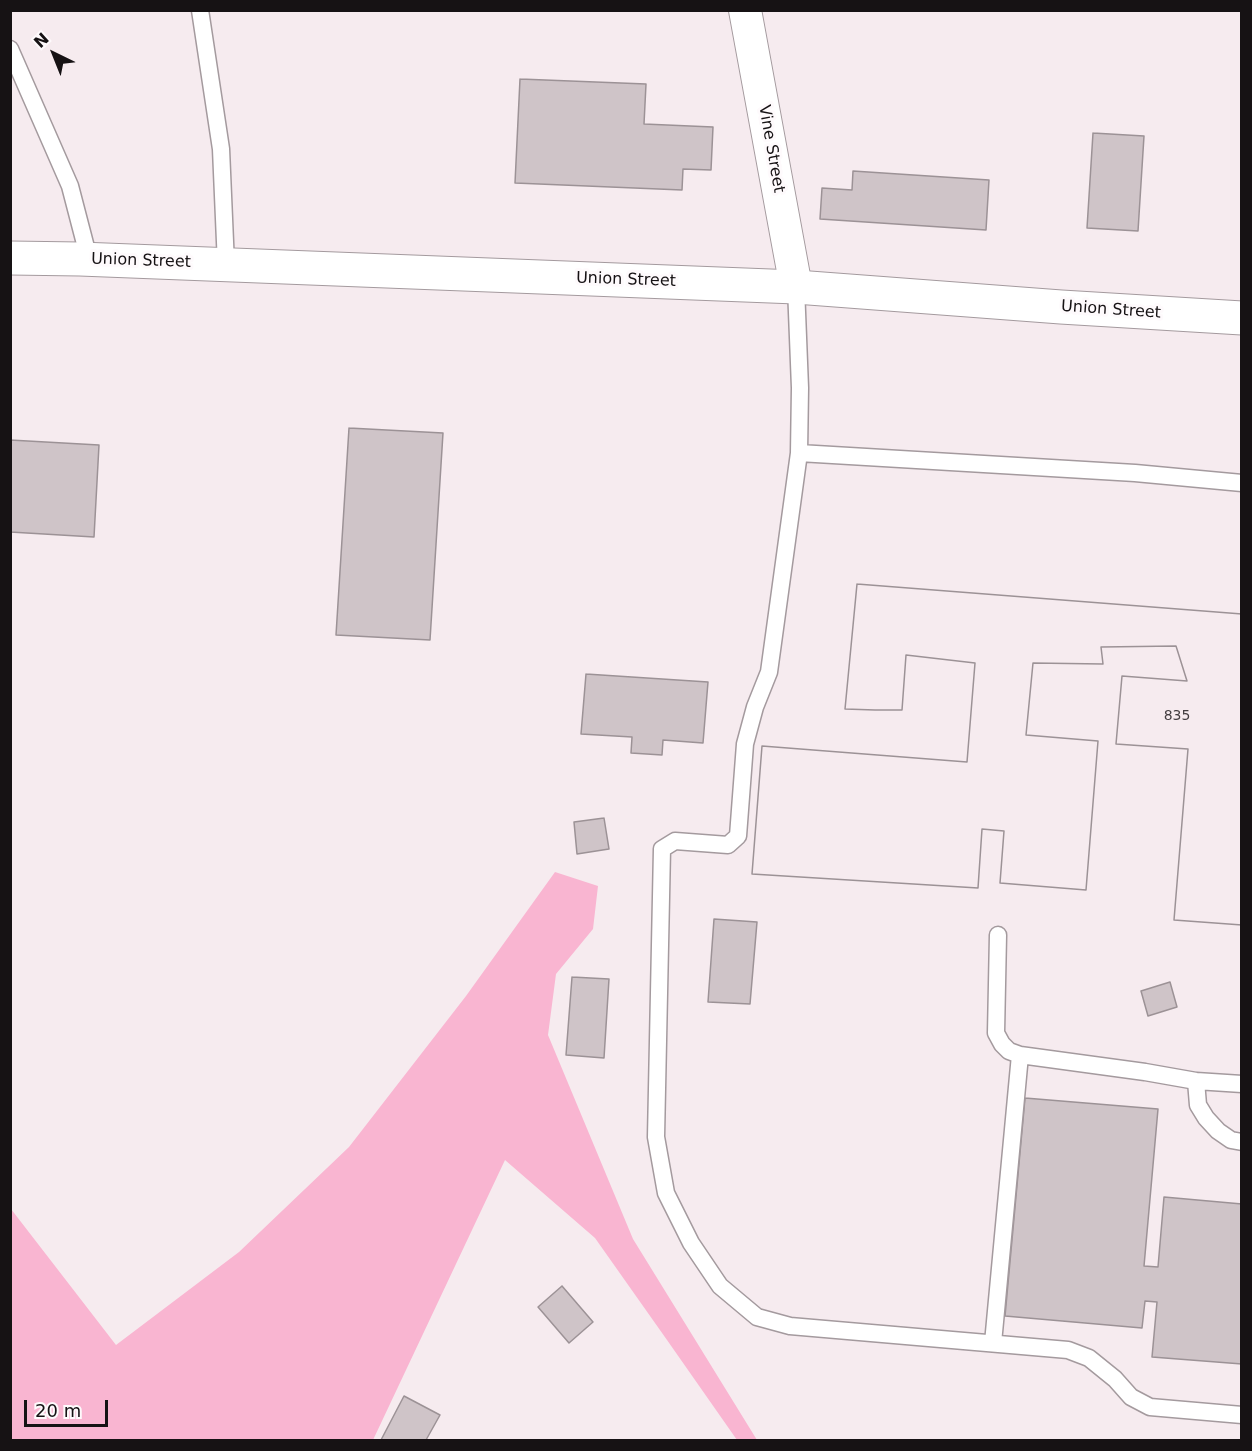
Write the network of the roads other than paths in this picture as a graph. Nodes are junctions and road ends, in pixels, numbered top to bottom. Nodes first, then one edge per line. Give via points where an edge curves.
1 (200, 10) edge
2 (745, 10) edge
3 (10, 49) edge
4 (10, 258) edge
5 (89, 260) junction
6 (226, 265) junction
7 (796, 287) junction
8 (1242, 318) edge
9 (799, 453) junction
10 (1242, 483) edge
11 (998, 935) dead end
12 (1020, 1055) junction
13 (1196, 1081) junction
14 (1242, 1084) edge
15 (1242, 1142) edge
16 (993, 1343) junction
17 (1242, 1415) edge

1 - 6 lane via 220,149
2 - 7 street, Vine Street
3 - 5 lane via 70,186
4 - 5 main road, Union Street
5 - 6 main road, Union Street
6 - 7 main road, Union Street
7 - 8 main road, Union Street
7 - 9 lane
9 - 10 lane
9 - 16 lane via 769,672 754,707 746,744 738,836 728,844 675,841 662,849 656,1137 666,1193 691,1243 720,1286 757,1317 790,1326
11 - 12 lane via 996,1033 1009,1051
12 - 13 lane
12 - 16 lane
13 - 14 lane
13 - 15 lane via 1198,1105 1206,1119 1231,1140
16 - 17 lane via 1068,1350 1089,1358 1131,1397 1150,1407

